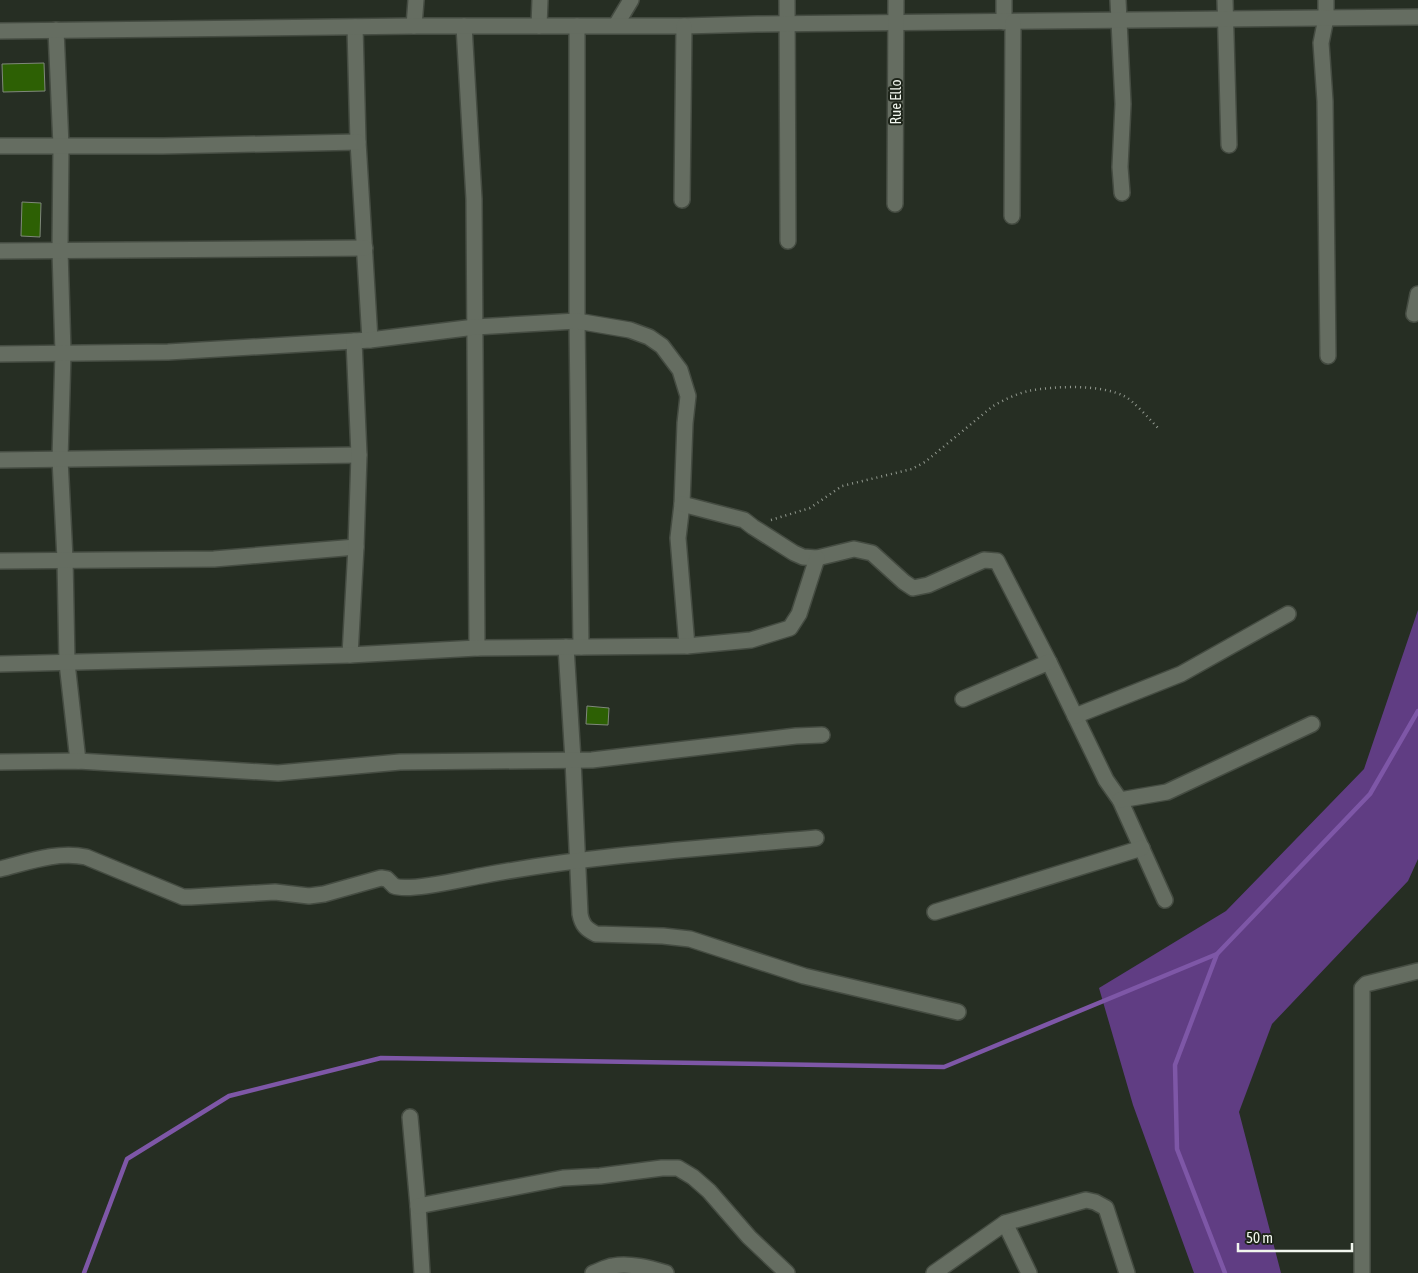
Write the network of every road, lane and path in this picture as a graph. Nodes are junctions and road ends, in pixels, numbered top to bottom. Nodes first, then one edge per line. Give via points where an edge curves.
1 (416, 0) edge
2 (540, 0) edge
3 (631, 0) edge
4 (787, 0) edge
5 (896, 0) edge
6 (1004, 0) edge
7 (1118, 0) edge
8 (1226, 0) edge
9 (1326, 0) edge
10 (1418, 17) edge
11 (1326, 18) junction
12 (1226, 20) junction
13 (1118, 21) junction
14 (1008, 22) junction
15 (896, 23) junction
16 (787, 24) junction
17 (616, 25) junction
18 (414, 26) junction
19 (464, 26) junction
20 (539, 26) junction
21 (577, 26) junction
22 (684, 26) junction
23 (355, 27) junction
24 (56, 30) junction
25 (0, 31) edge
26 (358, 142) junction
27 (1229, 145) dead end
28 (0, 146) edge
29 (61, 146) junction
30 (1122, 193) dead end
31 (682, 200) dead end
32 (895, 204) dead end
33 (1012, 216) dead end
34 (788, 241) dead end
35 (365, 248) junction
36 (0, 250) edge
37 (60, 250) junction
38 (1418, 294) edge
39 (1414, 314) dead end
40 (577, 321) junction
41 (476, 327) junction
42 (370, 340) junction
43 (354, 341) junction
44 (64, 353) junction
45 (0, 354) edge
46 (1328, 356) dead end
47 (1160, 430) dead end
48 (359, 454) junction
49 (60, 459) junction
50 (0, 460) edge
51 (682, 504) junction
52 (744, 520) junction
53 (356, 546) junction
54 (817, 558) junction
55 (65, 559) junction
56 (0, 560) edge
57 (1288, 614) dead end
58 (687, 646) junction
59 (573, 647) junction
60 (477, 648) junction
61 (350, 655) junction
62 (1049, 662) junction
63 (67, 663) junction
64 (0, 664) edge
65 (963, 698) dead end
66 (1076, 716) junction
67 (1312, 724) dead end
68 (822, 734) dead end
69 (573, 760) junction
70 (78, 761) junction
71 (0, 762) edge
72 (1120, 800) junction
73 (816, 838) dead end
74 (1142, 848) junction
75 (578, 860) junction
76 (0, 869) edge
77 (1166, 900) dead end
78 (935, 912) dead end
79 (1418, 971) edge
80 (958, 1012) dead end
81 (410, 1117) dead end
82 (418, 1206) junction
83 (1005, 1223) junction
84 (422, 1273) edge
85 (593, 1273) edge
86 (666, 1273) edge
87 (787, 1273) edge
88 (934, 1273) edge
89 (1030, 1273) edge
90 (1127, 1273) edge
91 (1362, 1273) edge

1 - 18 street
2 - 20 street
3 - 17 street
4 - 16 street
5 - 15 street, Rue Ello
6 - 14 street
7 - 13 street
8 - 12 street
9 - 11 street
10 - 11 street
11 - 12 street
11 - 46 street via 1321,43 1325,101
12 - 13 street
12 - 27 street
13 - 14 street
13 - 30 street via 1123,104
14 - 15 street
14 - 33 street
15 - 16 street
15 - 32 street, Rue Ello
16 - 22 street
16 - 34 street
17 - 21 street
17 - 22 street
18 - 19 street
18 - 23 street
19 - 20 street
19 - 41 street via 474,198
20 - 21 street
21 - 40 street
22 - 31 street
23 - 24 street
23 - 26 street
24 - 25 street
24 - 29 street
26 - 29 street
26 - 35 street
28 - 29 street
29 - 37 street
35 - 37 street
35 - 42 street
36 - 37 street
37 - 44 street
38 - 39 street
40 - 41 street
40 - 51 street via 630,330 649,337 662,346 680,370 688,396
40 - 59 street
41 - 42 street
41 - 60 street
42 - 43 street
43 - 44 street via 168,352
43 - 48 street
44 - 45 street
44 - 49 street
47 - 52 path via 1125,396 1109,391 1080,386 1029,391 993,406 912,469 842,486 810,508 787,516 766,522
48 - 49 street
48 - 53 street
49 - 50 street
49 - 55 street
51 - 52 street
51 - 58 street via 678,538
52 - 54 street via 794,553
53 - 55 street via 214,559
53 - 61 street
54 - 58 street via 799,614 790,628 751,640
54 - 62 street via 854,549 872,553 913,588 928,585 984,560 997,561
55 - 56 street
55 - 63 street
57 - 66 street via 1180,674
58 - 59 street
59 - 60 street
59 - 69 street
60 - 61 street
61 - 63 street
62 - 65 street
62 - 66 street
63 - 64 street
63 - 70 street
66 - 72 street via 1106,780
67 - 72 street via 1167,792
68 - 69 street
69 - 70 street via 400,762 278,772
69 - 75 street
70 - 71 street
72 - 74 street
73 - 75 street
74 - 77 street
74 - 78 street
75 - 76 street via 402,888 381,878 309,896 275,892 183,896 86,857 73,855
75 - 80 street via 582,924 596,934 690,939 804,976
79 - 91 street via 1366,984 1362,988
81 - 82 street
82 - 84 street
82 - 87 street via 563,1178 678,1168 709,1191 749,1237
83 - 88 street
83 - 89 street
83 - 90 street via 1086,1200 1095,1202 1106,1208
85 - 86 street via 612,1266 630,1265

